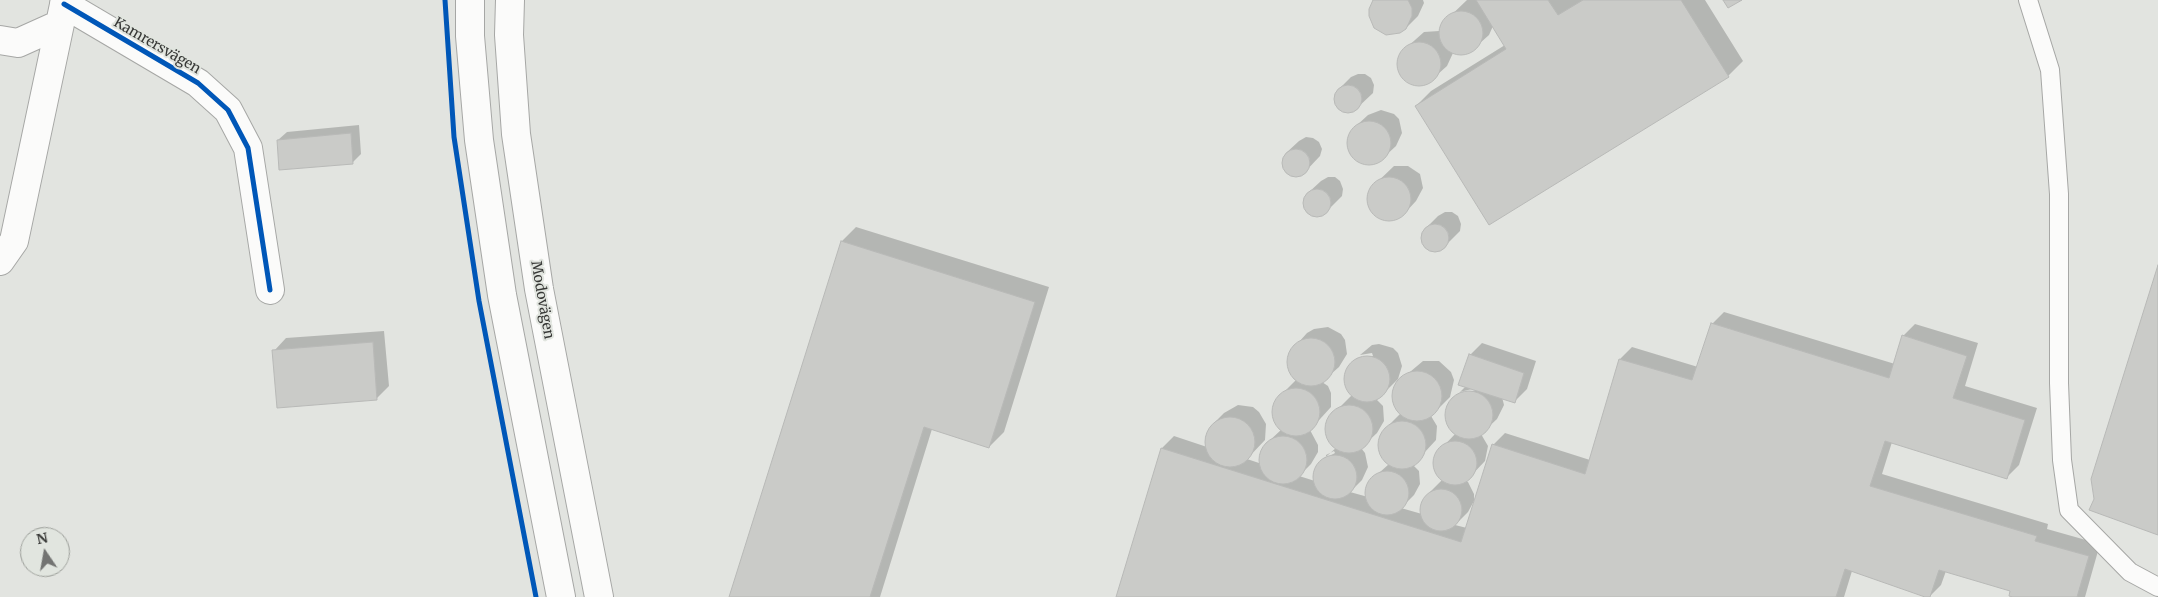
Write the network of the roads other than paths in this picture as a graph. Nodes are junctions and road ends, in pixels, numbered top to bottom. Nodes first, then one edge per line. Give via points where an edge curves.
1 (470, 0) edge
2 (510, 0) edge
3 (2028, 0) edge
4 (62, 10) edge
5 (0, 40) edge
6 (0, 261) edge
7 (270, 290) dead end
8 (2158, 587) edge
9 (561, 597) edge
10 (600, 597) edge

1 - 9 main road via 470,36 480,140 502,296
2 - 10 main road, Modovägen via 509,35 516,134 539,289
3 - 8 lane via 2050,70 2059,194 2062,460 2069,510 2130,572
4 - 5 main road via 18,43
4 - 6 main road via 14,241
4 - 7 main road, Kamrersvägen via 198,83 228,110 248,148

